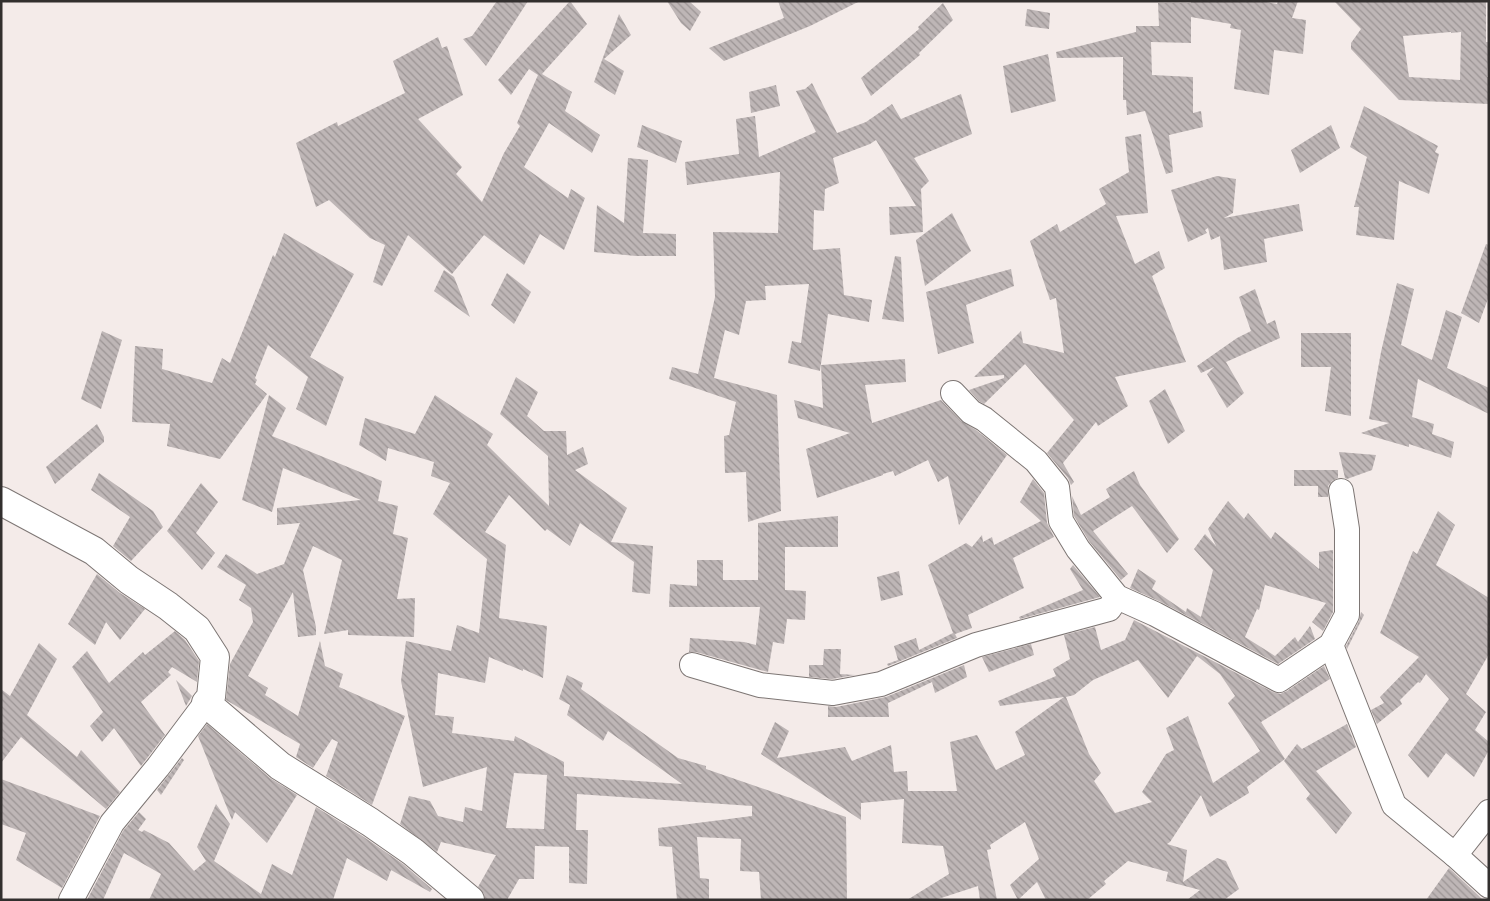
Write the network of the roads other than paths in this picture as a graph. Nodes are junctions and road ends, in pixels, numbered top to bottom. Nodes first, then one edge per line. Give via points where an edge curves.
1 (953, 393) dead end
2 (1341, 491) dead end
3 (1, 501) edge
4 (1117, 597) junction
5 (1331, 645) junction
6 (692, 665) dead end
7 (206, 703) junction
8 (1489, 812) edge
9 (1455, 855) junction
10 (1489, 886) edge
11 (71, 900) edge
12 (470, 900) edge

1 - 4 street via 970,412 1036,461 1057,487 1060,521
2 - 5 street via 1346,529 1346,615
3 - 7 street via 94,551 197,629 215,657 211,697
4 - 5 street via 1279,680
4 - 6 street via 1109,609 976,645 881,684 832,693 760,685
5 - 9 street via 1394,805
7 - 11 street via 112,823
7 - 12 street via 280,766 413,852
8 - 9 street
9 - 10 street

